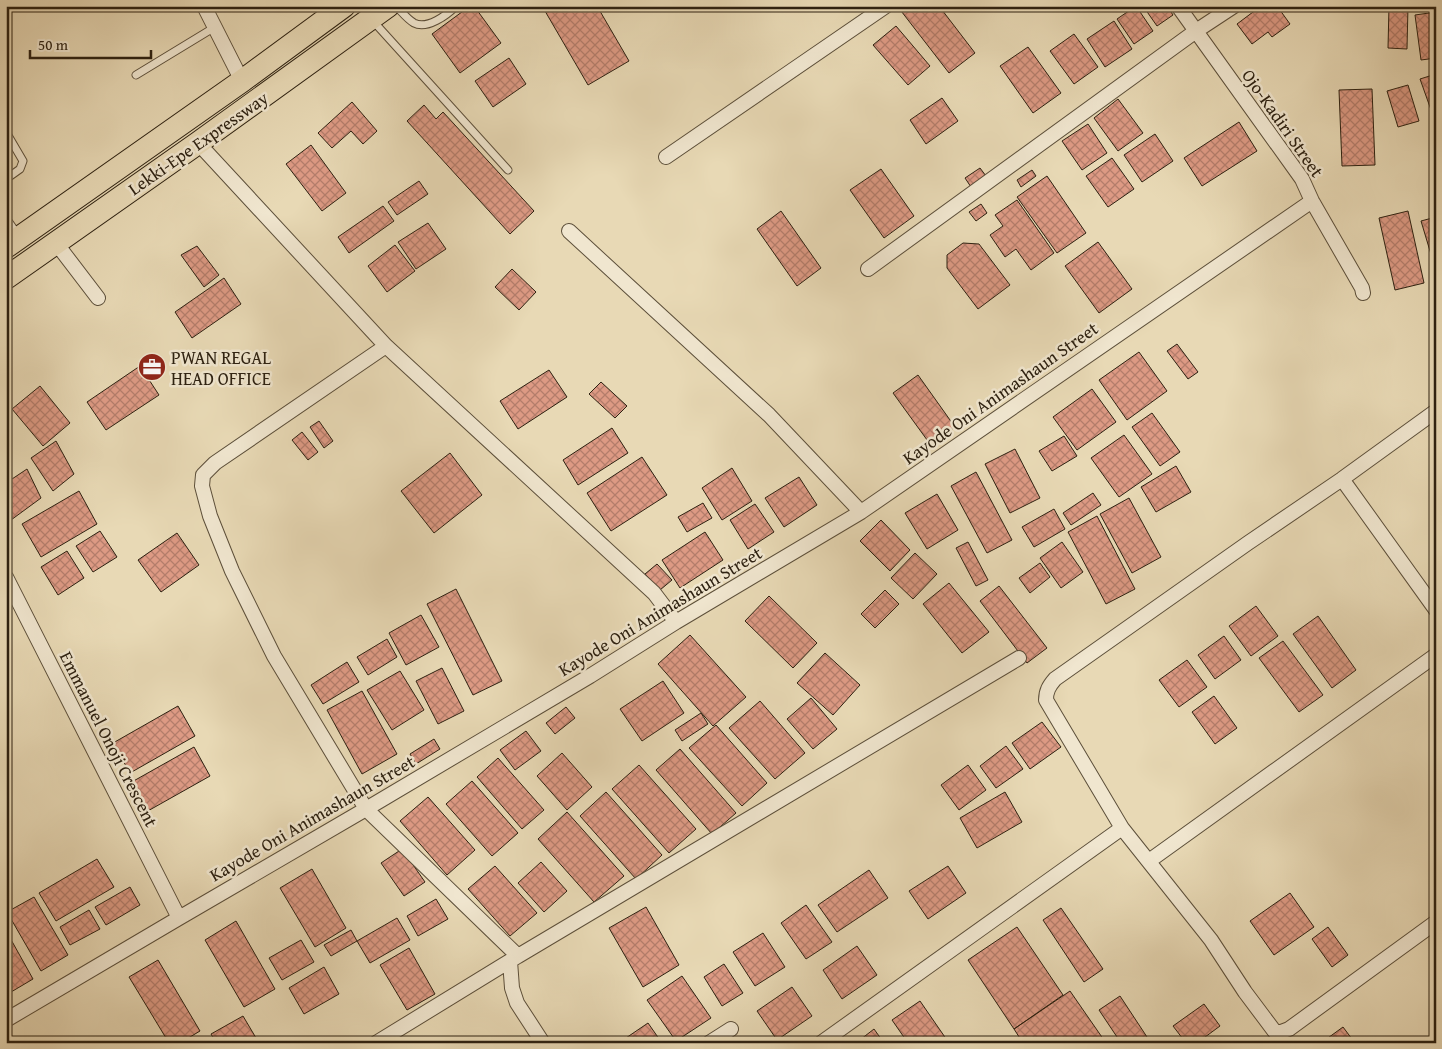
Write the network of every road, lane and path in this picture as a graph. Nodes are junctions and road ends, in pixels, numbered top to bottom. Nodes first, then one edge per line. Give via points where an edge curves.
1 (204, 6) edge
2 (344, 6) edge
3 (396, 6) edge
4 (456, 6) edge
5 (886, 6) edge
6 (1178, 6) edge
7 (1234, 6) edge
8 (380, 13) edge
9 (214, 27) junction
10 (1196, 31) junction
11 (136, 75) dead end
12 (242, 81) junction
13 (6, 132) edge
14 (198, 143) junction
15 (666, 157) dead end
16 (508, 170) dead end
17 (6, 179) edge
18 (1312, 201) junction
19 (6, 218) edge
20 (569, 231) dead end
21 (13, 242) edge
22 (56, 243) junction
23 (868, 269) dead end
24 (6, 278) edge
25 (1363, 293) dead end
26 (98, 298) dead end
27 (386, 346) junction
28 (1436, 411) edge
29 (1342, 479) junction
30 (861, 512) junction
31 (6, 577) edge
32 (1436, 610) edge
33 (676, 622) junction
34 (1436, 655) edge
35 (1020, 658) dead end
36 (366, 810) junction
37 (1122, 828) junction
38 (1149, 861) junction
39 (179, 918) junction
40 (1436, 922) edge
41 (514, 958) junction
42 (6, 1020) edge
43 (731, 1030) dead end
44 (376, 1043) edge
45 (543, 1043) edge
46 (709, 1043) edge
47 (821, 1043) edge

1 - 9 street
2 - 12 highway, Lekki-Epe Expressway
3 - 4 lane via 413,23 423,25 431,24
5 - 15 street
6 - 10 street, Ojo-Kadiri Street
7 - 10 street
8 - 14 highway, Lekki-Epe Expressway
8 - 16 lane
9 - 11 lane
9 - 12 street
10 - 18 street, Ojo-Kadiri Street via 1296,171
10 - 23 street
12 - 21 highway, Lekki-Epe Expressway
13 - 17 lane via 23,161 20,169
14 - 22 highway, Lekki-Epe Expressway
14 - 27 street
18 - 25 street, Ojo-Kadiri Street
18 - 30 street, Kayode Oni Animashaun Street
19 - 21 lane
20 - 30 street via 769,415
22 - 24 highway, Lekki-Epe Expressway
22 - 26 street
27 - 33 street via 654,593
27 - 36 street via 215,463 203,475 202,486 232,571 274,656
28 - 29 street
29 - 32 street
29 - 37 street via 1048,686 1046,700
30 - 33 street, Kayode Oni Animashaun Street
31 - 39 street, Emmanuel Onoji Crescent
33 - 36 street, Kayode Oni Animashaun Street
34 - 38 street
35 - 41 street
36 - 39 street, Kayode Oni Animashaun Street
36 - 41 street
37 - 38 street
37 - 47 street
38 - 40 street via 1211,940 1275,1032 1290,1029
39 - 42 street, Kayode Oni Animashaun Street
41 - 44 street
41 - 45 street via 512,988 517,1003
43 - 46 street

